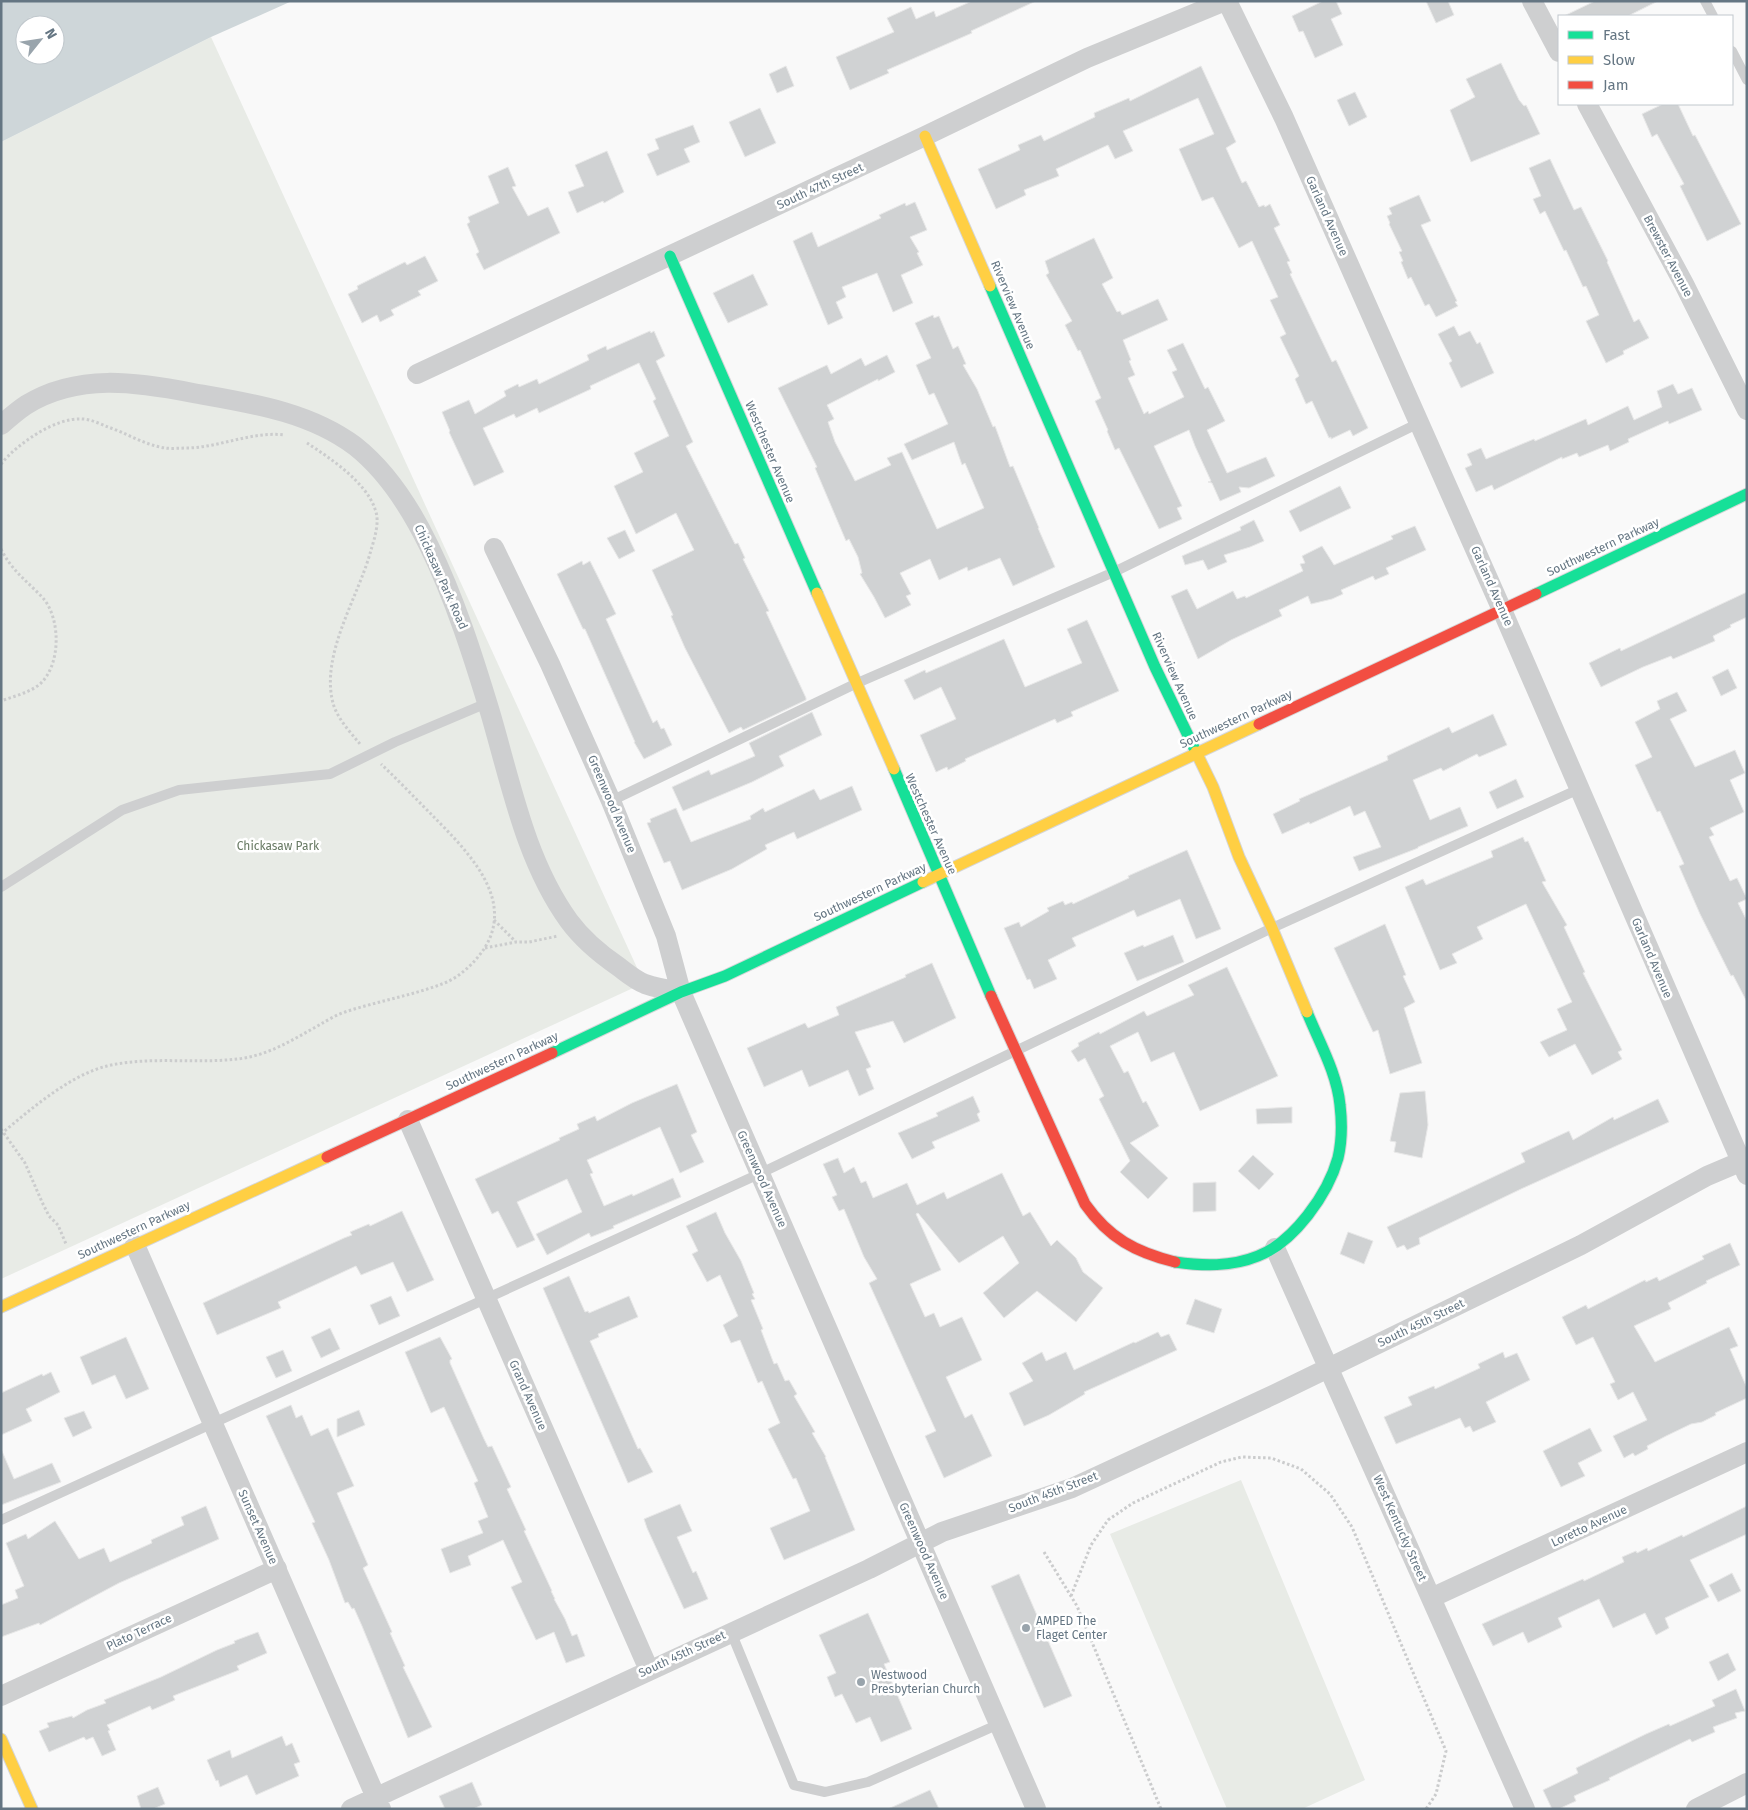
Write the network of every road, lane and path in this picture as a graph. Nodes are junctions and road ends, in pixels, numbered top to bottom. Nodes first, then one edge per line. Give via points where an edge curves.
1 (1226, 1) edge
2 (1705, 1) edge
3 (1538, 4) edge
4 (1712, 15) edge
5 (1558, 50) edge
6 (1733, 53) edge
7 (1747, 80) edge
8 (1588, 105) edge
9 (925, 136) junction
10 (670, 256) junction
11 (418, 374) dead end
12 (1747, 410) edge
13 (1419, 423) junction
14 (1, 425) edge
15 (1747, 494) edge
16 (494, 548) dead end
17 (1, 549) edge
18 (1114, 572) junction
19 (1502, 610) junction
20 (855, 684) junction
21 (1, 701) edge
22 (487, 703) junction
23 (1195, 754) junction
24 (1579, 790) junction
25 (611, 801) junction
26 (938, 875) junction
27 (1, 888) edge
28 (494, 920) dead end
29 (575, 928) junction
30 (1272, 928) junction
31 (516, 942) junction
32 (484, 948) dead end
33 (680, 992) junction
34 (1015, 1052) junction
35 (408, 1120) junction
36 (1, 1129) edge
37 (1745, 1165) edge
38 (759, 1174) junction
39 (66, 1244) dead end
40 (136, 1245) junction
41 (1275, 1248) junction
42 (486, 1298) junction
43 (1, 1306) edge
44 (1328, 1368) junction
45 (213, 1422) junction
46 (1747, 1452) edge
47 (1, 1520) edge
48 (920, 1543) junction
49 (1044, 1552) dead end
50 (277, 1569) junction
51 (1071, 1596) junction
52 (1432, 1598) junction
53 (731, 1632) junction
54 (649, 1670) junction
55 (1, 1696) edge
56 (999, 1724) junction
57 (1, 1739) edge
58 (1747, 1783) edge
59 (378, 1803) edge
60 (32, 1809) edge
61 (351, 1809) edge
62 (1036, 1809) edge
63 (1161, 1809) edge
64 (1426, 1809) edge
65 (1525, 1809) edge
66 (1696, 1809) edge

1 - 9 street, South 47th Street via 1087,58
1 - 13 street, Garland Avenue via 1284,118
2 - 4 lane
3 - 5 street
6 - 7 lane
8 - 12 street, Brewster Avenue via 1684,284
9 - 10 street, South 47th Street
9 - 18 street, Riverview Avenue
10 - 11 street, South 47th Street
10 - 20 street, Westchester Avenue
13 - 18 lane
13 - 19 street, Garland Avenue
14 - 22 street, Chickasaw Park Road via 24,406 63,388 122,382 267,406 310,420 334,432 374,463 419,525 468,640
15 - 19 street, Southwestern Parkway
16 - 25 street, Greenwood Avenue
17 - 21 path via 14,570 44,599 53,615 56,631 55,651 49,670 40,683
18 - 20 lane
18 - 23 street, Riverview Avenue
19 - 23 street, Southwestern Parkway
19 - 24 street, Garland Avenue
20 - 25 lane
20 - 26 street, Westchester Avenue
22 - 27 lane via 330,774 179,790 122,810
22 - 29 street, Chickasaw Park Road via 518,812 538,864
23 - 26 street, Southwestern Parkway
23 - 30 street, Riverview Avenue via 1213,787 1239,857
24 - 30 lane
24 - 37 street, Garland Avenue
25 - 33 street, Greenwood Avenue via 666,936
26 - 33 street, Southwestern Parkway via 725,976
26 - 34 street, Westchester Avenue
28 - 31 path
29 - 31 path via 550,938
29 - 33 street, Chickasaw Park Road via 608,961 624,972 644,984
30 - 34 lane
30 - 41 street, Riverview Avenue via 1337,1084 1343,1123 1337,1163 1319,1201
31 - 32 path
33 - 35 street, Southwestern Parkway
33 - 38 street, Greenwood Avenue
34 - 38 lane
34 - 41 street, Westchester Avenue via 1081,1198 1092,1215 1120,1241 1146,1255 1176,1263 1212,1265 1235,1263
35 - 40 street, Southwestern Parkway
35 - 42 street, Grand Avenue
36 - 39 path via 24,1163
37 - 44 street, South 45th Street via 1707,1176 1581,1245
38 - 42 lane
38 - 48 street, Greenwood Avenue
40 - 43 street, Southwestern Parkway
40 - 45 street, Sunset Avenue
41 - 44 street, West Kentucky Street
42 - 45 lane
42 - 54 street, Grand Avenue
44 - 48 street, South 45th Street via 1072,1488 942,1532
44 - 52 street, West Kentucky Street
45 - 47 lane
45 - 50 street, Sunset Avenue
46 - 52 street, Loretto Avenue
48 - 53 street, South 45th Street
48 - 56 street, Greenwood Avenue
49 - 51 path
50 - 55 street, Plato Terrace
50 - 59 street, Sunset Avenue
51 - 63 path
51 - 64 path via 1091,1544 1108,1520 1132,1503 1221,1462 1242,1456 1272,1458 1300,1469 1330,1494 1352,1527 1446,1751 1436,1794
52 - 65 street, West Kentucky Street
53 - 54 street, South 45th Street
53 - 56 lane via 794,1785 824,1792 868,1782
54 - 59 street, South 45th Street
56 - 62 street, Greenwood Avenue
57 - 60 street
58 - 66 street
59 - 61 street, South 45th Street

